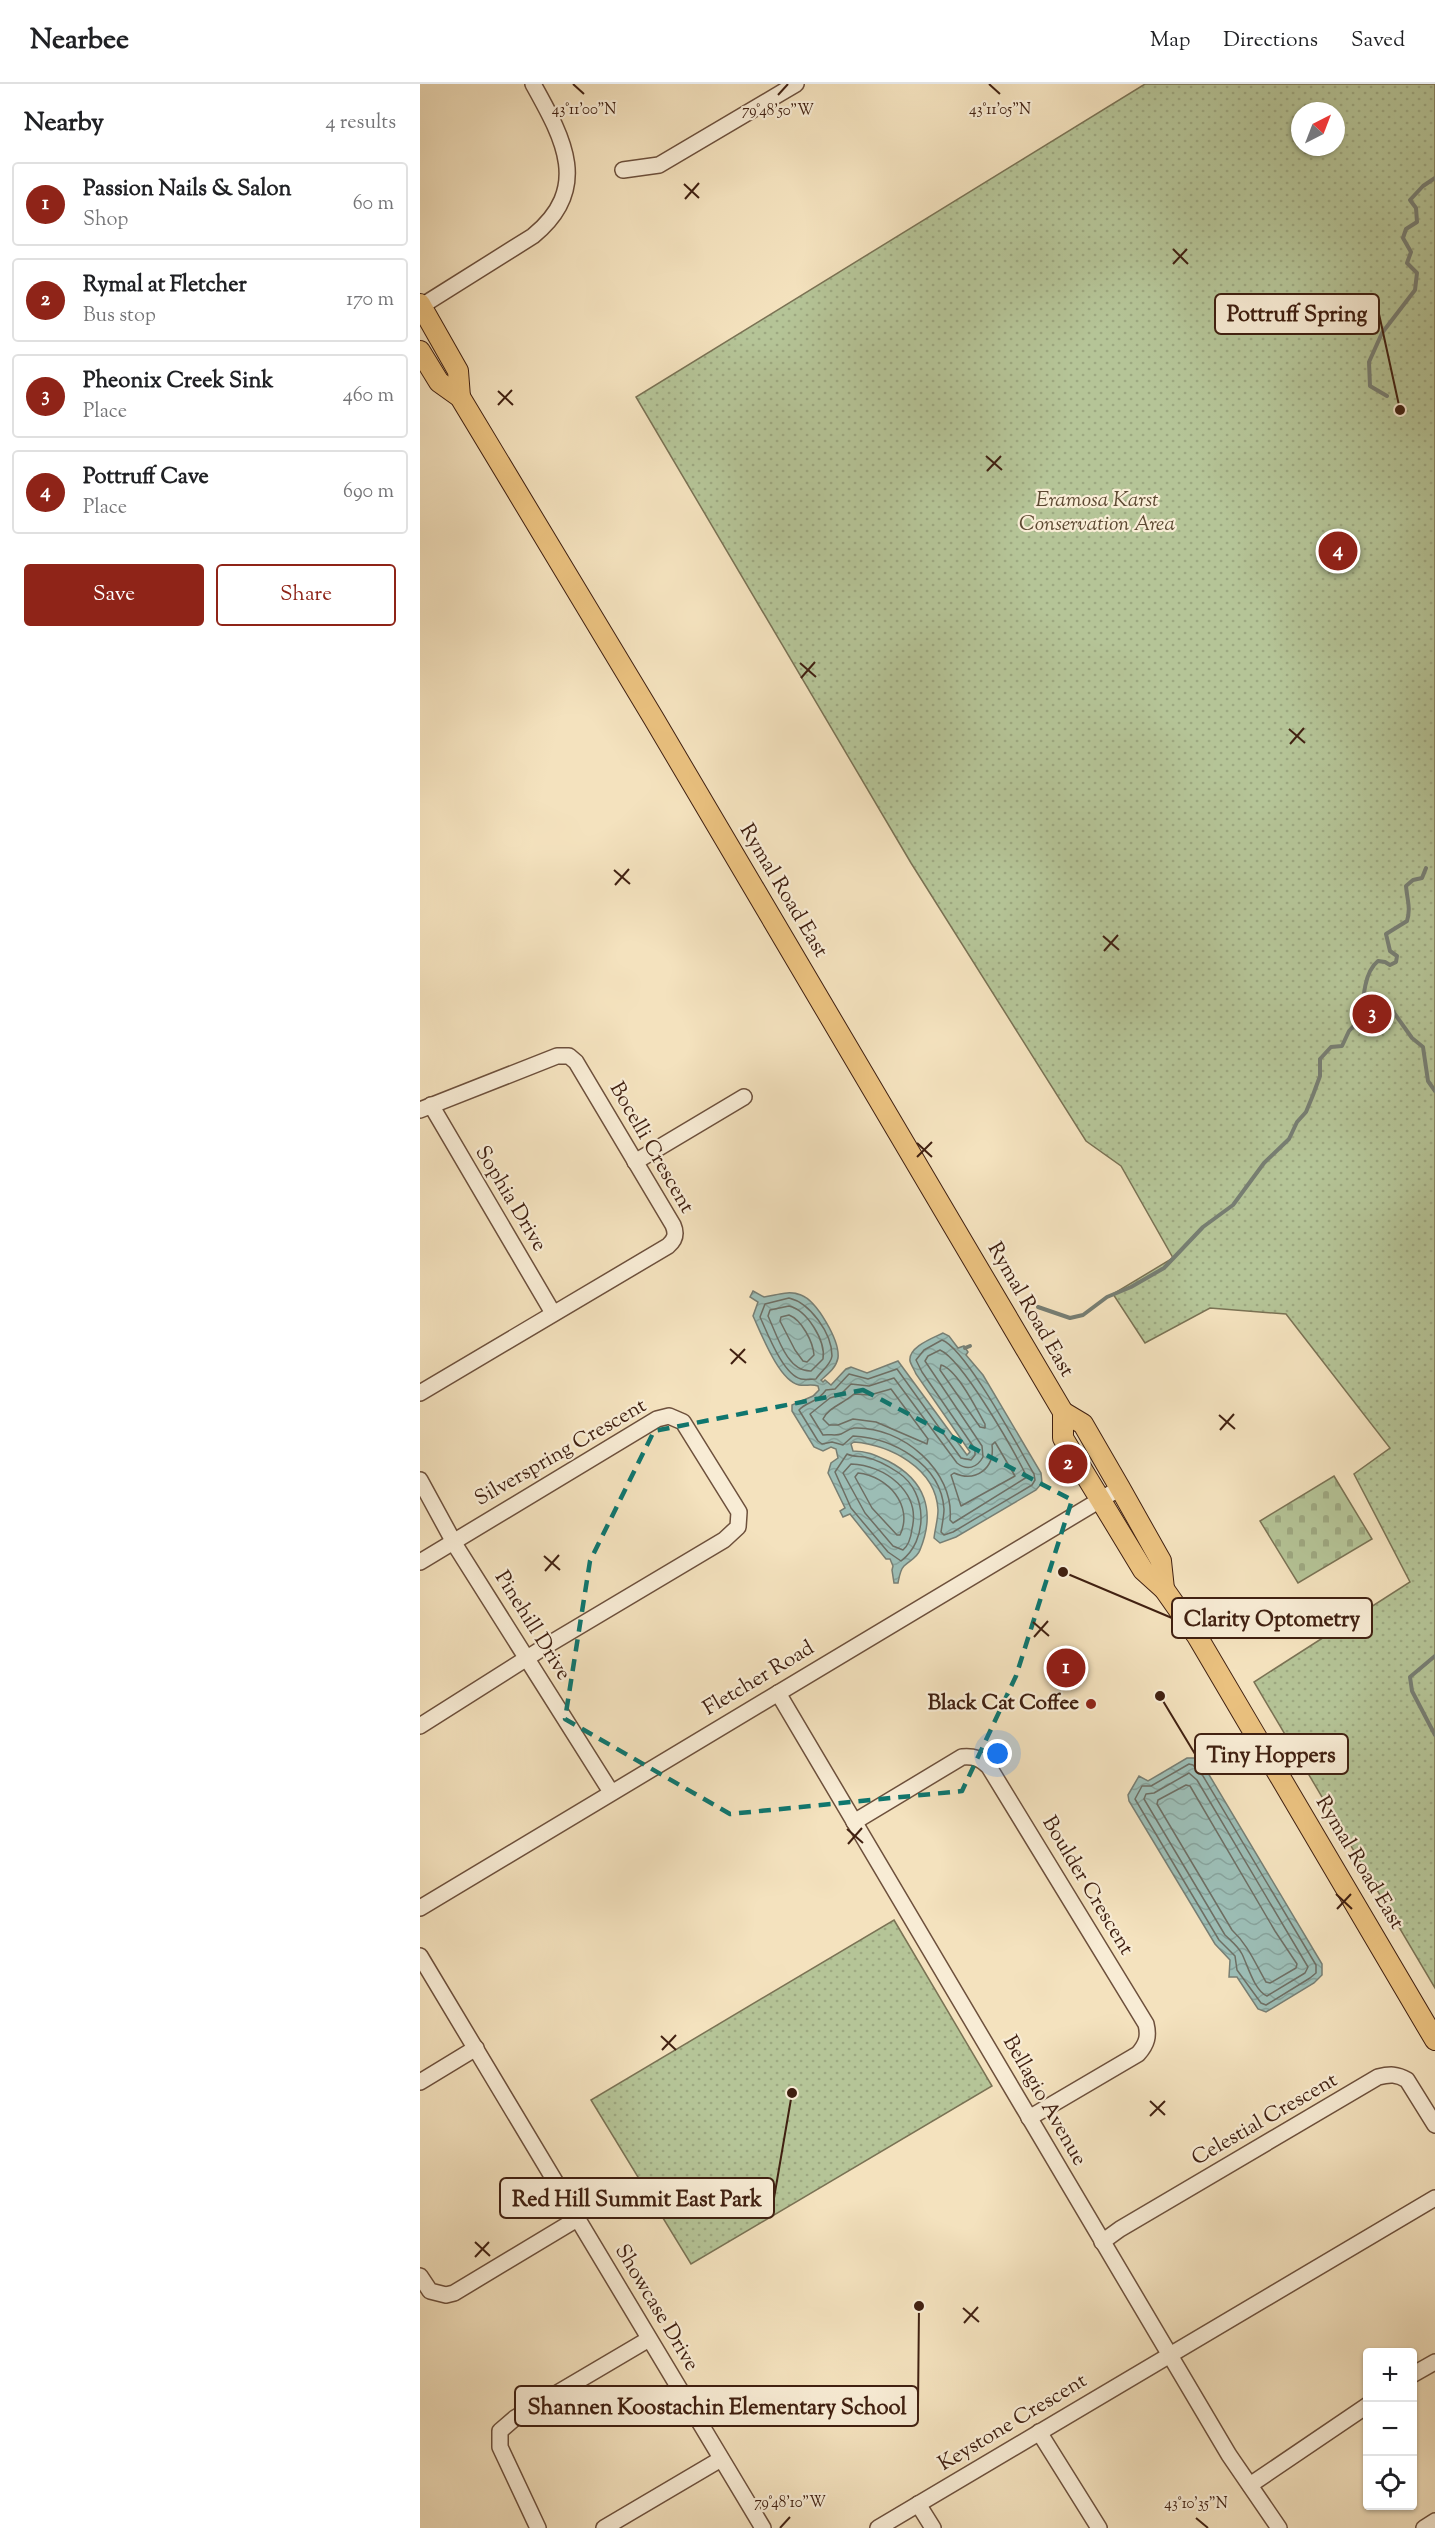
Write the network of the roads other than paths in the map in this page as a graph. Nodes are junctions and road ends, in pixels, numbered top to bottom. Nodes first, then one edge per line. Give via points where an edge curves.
1 (532, 84) edge
2 (796, 84) edge
3 (623, 170) dead end
4 (420, 305) edge
5 (420, 351) edge
6 (460, 396) junction
7 (744, 1097) dead end
8 (425, 1108) edge
9 (635, 1162) junction
10 (554, 1313) junction
11 (420, 1393) edge
12 (1063, 1412) junction
13 (420, 1480) edge
14 (1120, 1488) junction
15 (1101, 1500) junction
16 (453, 1541) junction
17 (420, 1562) edge
18 (1164, 1589) junction
19 (527, 1658) junction
20 (778, 1693) junction
21 (420, 1726) edge
22 (611, 1792) junction
23 (854, 1822) junction
24 (420, 1908) edge
25 (420, 1956) edge
26 (1435, 2040) edge
27 (476, 2048) junction
28 (420, 2082) edge
29 (1029, 2118) junction
30 (1435, 2125) edge
31 (1435, 2198) edge
32 (578, 2219) junction
33 (1102, 2242) junction
34 (420, 2276) edge
35 (649, 2339) junction
36 (1170, 2355) junction
37 (1435, 2362) edge
38 (1417, 2373) edge
39 (1363, 2408) edge
40 (1039, 2432) junction
41 (722, 2459) junction
42 (1250, 2485) junction
43 (918, 2504) junction
44 (1435, 2521) edge
45 (538, 2528) edge
46 (604, 2528) edge
47 (763, 2528) edge
48 (878, 2528) edge
49 (933, 2528) edge
50 (1099, 2528) edge
51 (1279, 2528) edge
52 (1424, 2528) edge

1 - 4 street via 556,125 566,154 567,180 557,212 533,236
2 - 3 street via 659,165
4 - 6 main road, Rymal Road East via 458,370
5 - 6 main road, Rymal Road East via 439,382
6 - 12 main road, Rymal Road East
7 - 9 street
8 - 9 street, Bocelli Crescent via 567,1055 576,1062
8 - 10 street, Sophia Drive
9 - 10 street, Bocelli Crescent via 673,1225 673,1241
10 - 11 street, Bocelli Crescent
12 - 14 main road, Rymal Road East via 1083,1424
12 - 15 main road, Rymal Road East via 1063,1438
13 - 16 street, Pinehill Drive
14 - 15 street, Fletcher Road
14 - 18 main road, Rymal Road East via 1161,1561
15 - 18 main road, Rymal Road East via 1143,1570
15 - 20 street, Fletcher Road
16 - 17 street
16 - 19 street, Pinehill Drive
16 - 19 street, Silverspring Crescent via 657,1419 673,1416 687,1428 739,1512 738,1527
18 - 26 main road, Rymal Road East via 1197,1636
19 - 21 street
19 - 22 street, Pinehill Drive
20 - 22 street, Fletcher Road
20 - 23 street, Bellagio Avenue
22 - 24 street, Fletcher Road
23 - 29 street, Bellagio Avenue
23 - 29 street, Boulder Crescent via 962,1757 982,1760 1146,2024 1149,2035 1138,2054
25 - 27 street, Showcase Drive
27 - 28 street
27 - 32 street, Showcase Drive
29 - 33 street, Bellagio Avenue
30 - 33 street, Celestial Crescent via 1407,2080 1389,2074 1378,2077
31 - 36 street
32 - 34 street via 454,2293 430,2291
32 - 35 street, Showcase Drive
33 - 36 street, Bellagio Avenue
35 - 41 street, Showcase Drive
35 - 45 street via 515,2418 500,2431 500,2447
36 - 40 street, Keystone Crescent
36 - 42 street, Bellagio Avenue
37 - 38 street
39 - 42 street
40 - 43 street, Keystone Crescent
40 - 50 street
41 - 46 street
41 - 47 street, Showcase Drive
42 - 51 street, Bellagio Avenue
43 - 48 street, Keystone Crescent
43 - 49 street
44 - 52 street

